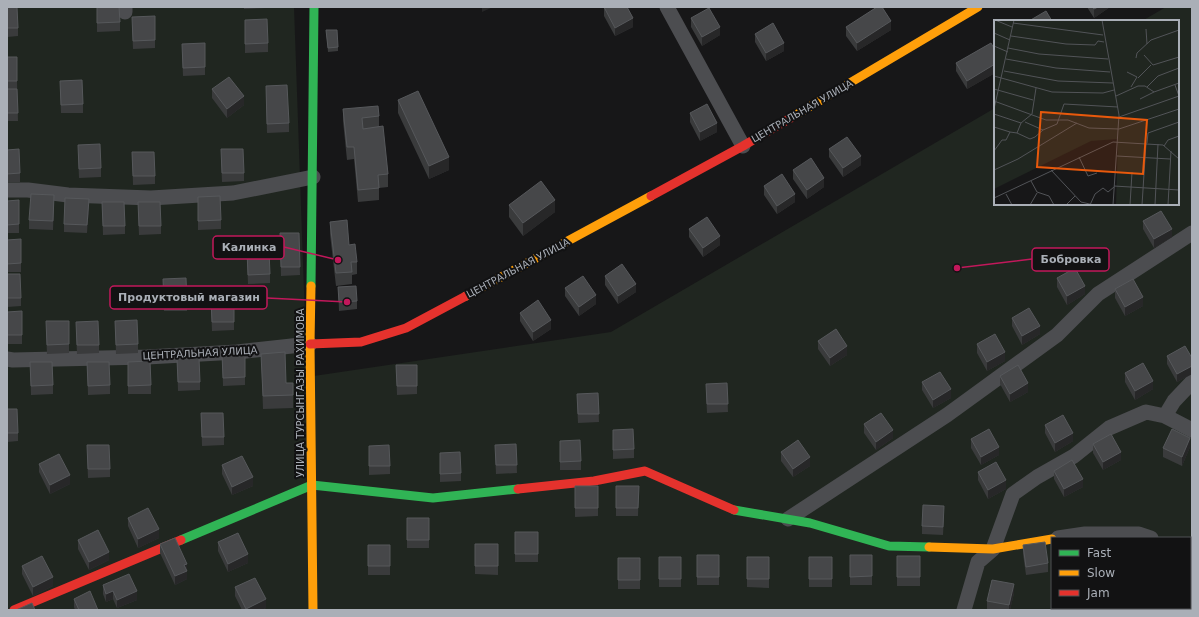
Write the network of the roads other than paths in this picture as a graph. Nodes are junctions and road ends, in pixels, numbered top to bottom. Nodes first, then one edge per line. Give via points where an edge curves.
1 (314, 7) edge
2 (667, 7) edge
3 (978, 7) edge
4 (743, 146) junction
5 (313, 177) junction
6 (7, 190) edge
7 (1192, 233) edge
8 (310, 344) junction
9 (7, 359) edge
10 (1192, 382) edge
11 (1165, 416) junction
12 (1192, 430) edge
13 (312, 485) junction
14 (788, 519) junction
15 (1064, 537) edge
16 (1148, 537) edge
17 (1051, 539) edge
18 (993, 548) junction
19 (14, 610) edge
20 (313, 610) edge
21 (964, 610) edge

1 - 5 street, УЛИЦА ТУРСЫНГАЗЫ РАХИМОВА
2 - 4 street
3 - 4 street, ЦЕНТРАЛЬНАЯ УЛИЦА
4 - 8 street, ЦЕНТРАЛЬНАЯ УЛИЦА via 406,328 361,342
5 - 6 street via 233,193 151,198
5 - 8 street, УЛИЦА ТУРСЫНГАЗЫ РАХИМОВА
7 - 14 street via 1098,294 1057,334 947,415
8 - 9 street, ЦЕНТРАЛЬНАЯ УЛИЦА via 237,352 147,357
8 - 13 street, УЛИЦА ТУРСЫНГАЗЫ РАХИМОВА
10 - 11 street via 1174,401
11 - 12 street
11 - 18 street via 1146,412 1110,428 1074,456 1036,477 1013,494
13 - 14 street via 433,498 594,481 644,471 735,511
13 - 19 street
13 - 20 street, УЛИЦА ТУРСЫНГАЗЫ РАХИМОВА
14 - 18 street via 889,546
15 - 16 street via 1084,534 1139,534
17 - 18 street
18 - 21 street via 978,562

